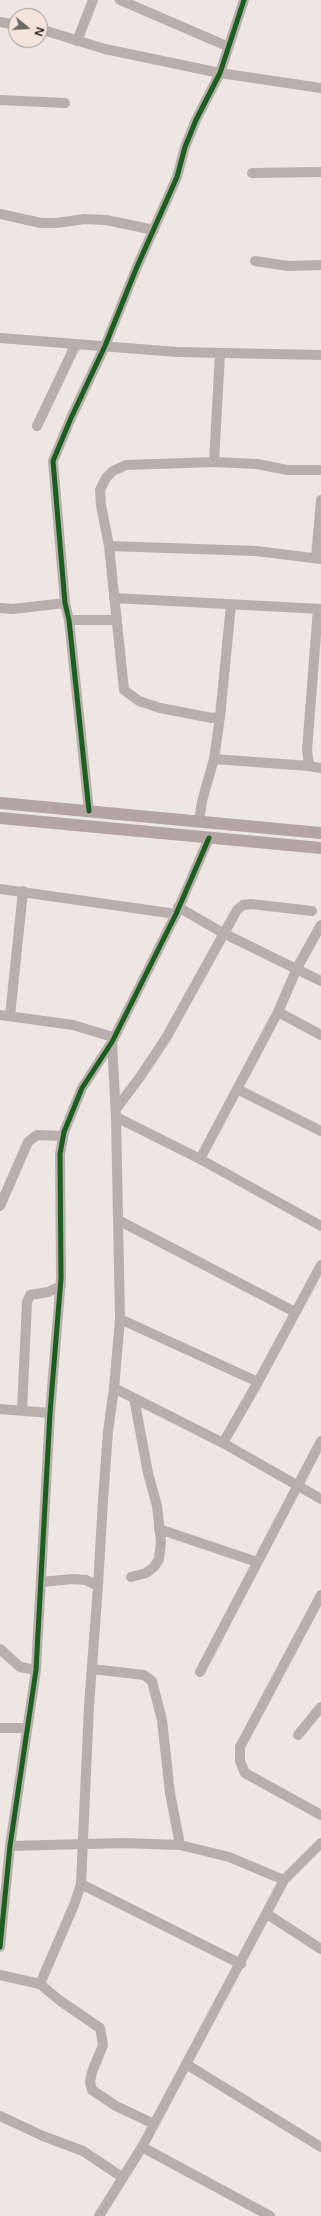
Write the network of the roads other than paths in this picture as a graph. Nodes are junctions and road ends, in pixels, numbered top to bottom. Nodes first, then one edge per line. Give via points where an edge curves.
1 (93, 0) edge
2 (120, 0) edge
3 (244, 0) edge
4 (48, 31) edge
5 (77, 40) junction
6 (229, 47) junction
7 (220, 73) junction
8 (321, 88) edge
9 (0, 100) edge
10 (64, 103) dead end
11 (321, 172) edge
12 (252, 173) dead end
13 (0, 214) edge
14 (154, 230) junction
15 (255, 261) dead end
16 (321, 265) edge
17 (0, 338) edge
18 (76, 344) junction
19 (105, 346) junction
20 (220, 354) junction
21 (321, 355) edge
22 (37, 426) dead end
23 (214, 462) junction
24 (321, 470) edge
25 (321, 500) edge
26 (109, 546) junction
27 (318, 559) edge
28 (114, 598) junction
29 (65, 603) junction
30 (231, 605) junction
31 (0, 608) edge
32 (320, 609) edge
33 (69, 620) junction
34 (116, 620) junction
35 (220, 717) junction
36 (214, 759) junction
37 (309, 766) junction
38 (321, 768) edge
39 (0, 803) edge
40 (89, 811) junction
41 (0, 818) edge
42 (199, 822) junction
43 (321, 833) edge
44 (209, 838) junction
45 (321, 848) edge
46 (0, 889) edge
47 (23, 891) junction
48 (177, 911) junction
49 (312, 911) dead end
50 (321, 925) edge
51 (223, 933) junction
52 (297, 968) junction
53 (321, 981) edge
54 (278, 1012) junction
55 (5, 1015) edge
56 (321, 1035) edge
57 (113, 1039) junction
58 (238, 1089) junction
59 (116, 1113) junction
60 (321, 1131) edge
61 (64, 1136) junction
62 (200, 1159) junction
63 (0, 1206) edge
64 (118, 1220) junction
65 (321, 1226) edge
66 (320, 1267) edge
67 (61, 1286) junction
68 (295, 1312) junction
69 (120, 1320) junction
70 (258, 1382) junction
71 (114, 1388) junction
72 (134, 1398) junction
73 (0, 1409) edge
74 (22, 1410) junction
75 (50, 1413) junction
76 (321, 1441) edge
77 (222, 1443) junction
78 (296, 1485) junction
79 (321, 1499) edge
80 (159, 1529) junction
81 (257, 1562) junction
82 (131, 1577) dead end
83 (41, 1582) junction
84 (98, 1586) junction
85 (321, 1595) edge
86 (1, 1652) edge
87 (92, 1669) junction
88 (36, 1670) junction
89 (200, 1672) dead end
90 (321, 1707) edge
91 (0, 1728) edge
92 (27, 1728) junction
93 (298, 1735) dead end
94 (321, 1815) edge
95 (321, 1843) edge
96 (82, 1844) junction
97 (180, 1845) junction
98 (6, 1853) edge
99 (284, 1880) junction
100 (81, 1884) junction
101 (267, 1914) junction
102 (0, 1947) edge
103 (321, 1949) edge
104 (241, 1964) junction
105 (0, 1976) edge
106 (40, 1984) junction
107 (186, 2064) junction
108 (0, 2116) edge
109 (154, 2124) junction
110 (142, 2147) junction
111 (321, 2147) edge
112 (122, 2177) junction
113 (99, 2216) edge
114 (270, 2216) edge

1 - 5 street
2 - 6 street
3 - 6 street
4 - 5 street
5 - 7 street via 105,50
6 - 7 street
7 - 8 street
7 - 14 street via 196,120 177,177
9 - 10 street
11 - 12 street
13 - 14 street via 42,223 106,220
14 - 19 street
15 - 16 street via 288,266
17 - 18 street
18 - 19 street
18 - 22 street
19 - 20 street
19 - 29 street via 53,461
20 - 21 street
20 - 23 street
23 - 24 street via 257,464 287,470
23 - 26 street via 126,465 113,471 100,490
25 - 27 street
26 - 27 street via 256,551
26 - 28 street
28 - 30 street
28 - 34 street
29 - 31 street via 13,610
29 - 33 street
30 - 32 street
30 - 35 street
32 - 37 street via 307,750
33 - 34 street
33 - 40 street
34 - 35 street via 122,683 129,696 160,708 212,718
35 - 36 street
36 - 37 street
36 - 42 street
37 - 38 street
39 - 40 main road
40 - 42 main road
41 - 44 main road
42 - 43 main road
44 - 45 main road
44 - 48 street
46 - 47 street
47 - 48 street
47 - 55 street
48 - 51 street
48 - 57 street
49 - 51 street via 243,905
50 - 52 street
51 - 52 street
51 - 59 street via 166,1038
52 - 53 street
52 - 54 street
54 - 56 street
54 - 58 street
55 - 57 street via 73,1025
57 - 59 street
57 - 61 street via 82,1088
58 - 60 street
58 - 62 street
59 - 62 street
59 - 64 street
61 - 63 street via 37,1135 28,1142
61 - 67 street via 60,1154
62 - 65 street
64 - 68 street
64 - 69 street
66 - 68 street
67 - 74 street via 48,1292 30,1295 27,1302
67 - 75 street
68 - 70 street
69 - 70 street
69 - 71 street
70 - 77 street
71 - 72 street
71 - 84 street via 108,1432
72 - 77 street
72 - 80 street via 157,1506
73 - 74 street
74 - 75 street
75 - 83 street
76 - 78 street
77 - 78 street
78 - 79 street
78 - 81 street
80 - 81 street
80 - 82 street via 160,1559 146,1573
81 - 89 street
83 - 84 street via 73,1578 86,1580
83 - 88 street
84 - 87 street
85 - 94 street via 240,1746 240,1761 245,1773
86 - 88 street via 20,1667
87 - 96 street
87 - 97 street via 144,1675 152,1681 162,1720 170,1793
88 - 92 street
90 - 93 street
91 - 92 street
92 - 98 street
95 - 99 street
96 - 97 street
96 - 98 street
96 - 100 street
97 - 99 street via 229,1856
98 - 102 street
99 - 101 street
100 - 104 street
100 - 106 street
101 - 103 street
101 - 104 street
104 - 107 street
105 - 106 street
106 - 109 street via 100,2028 103,2045 92,2072 92,2090 116,2106
107 - 109 street
107 - 111 street
108 - 112 street via 83,2151
109 - 110 street
110 - 112 street
110 - 114 street
112 - 113 street

